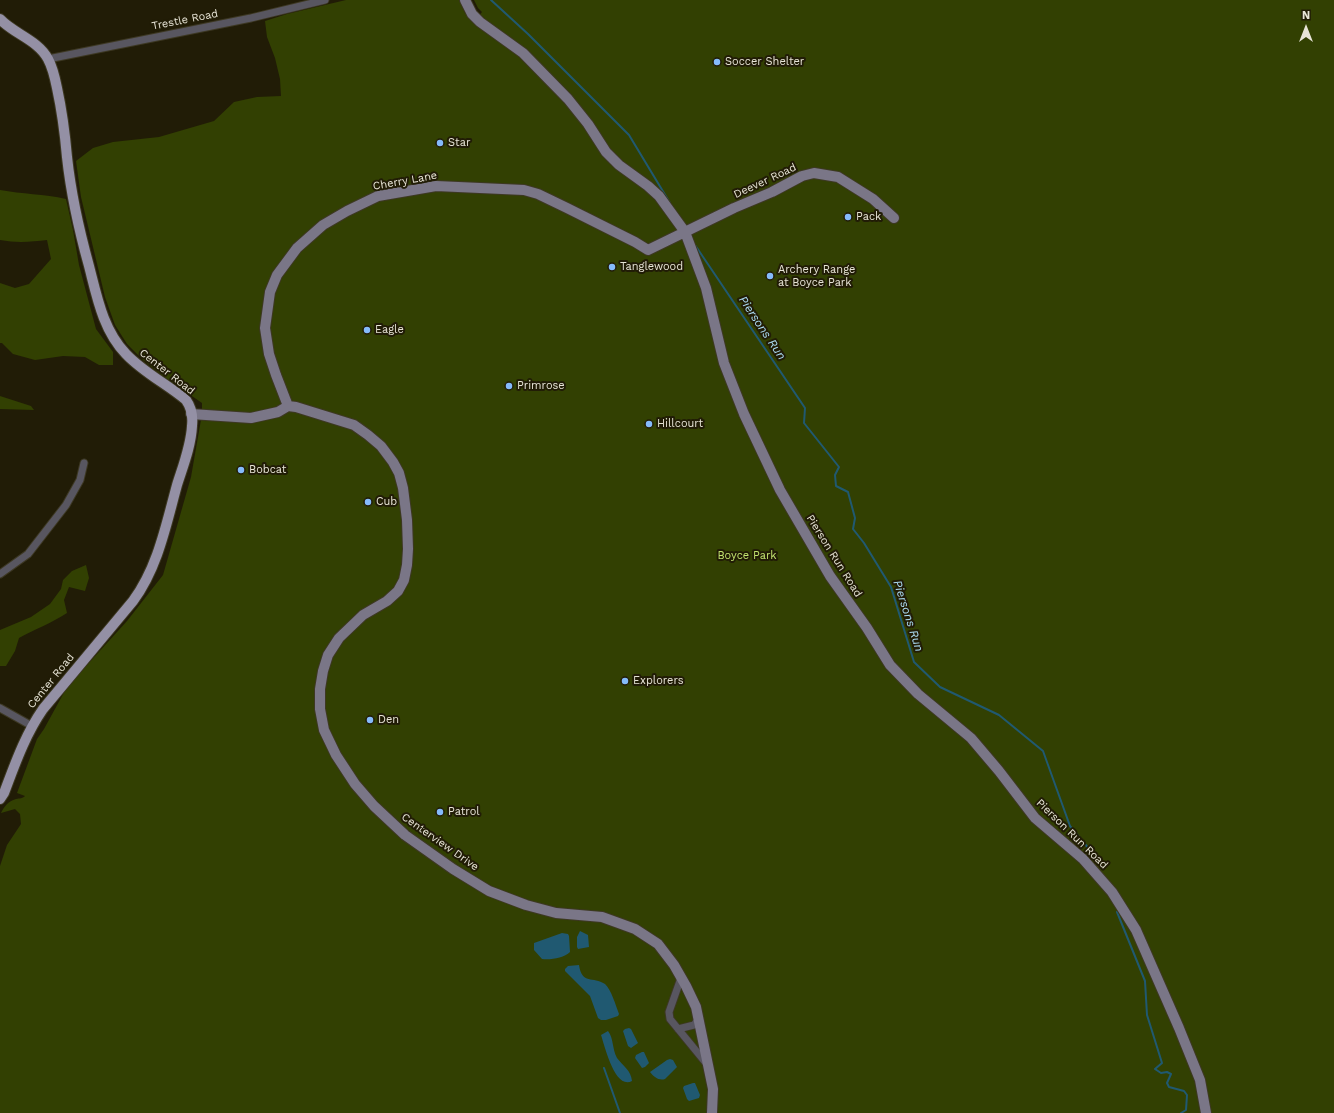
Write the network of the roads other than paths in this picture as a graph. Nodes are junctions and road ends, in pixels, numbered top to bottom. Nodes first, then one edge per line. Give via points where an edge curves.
1 (325, 0) edge
2 (465, 0) edge
3 (0, 19) edge
4 (48, 59) junction
5 (894, 218) dead end
6 (685, 232) junction
7 (288, 406) junction
8 (192, 414) junction
9 (84, 463) dead end
10 (0, 574) edge
11 (0, 708) edge
12 (32, 726) junction
13 (0, 799) edge
14 (681, 978) junction
15 (698, 1020) junction
16 (678, 1029) junction
17 (707, 1064) junction
18 (712, 1113) edge
19 (1206, 1113) edge

1 - 4 street, Trestle Road via 251,18
2 - 6 street, Pierson Run Road via 472,14 480,22 523,53 568,99 606,152 659,196
3 - 4 main road, Center Road via 6,26 34,43
4 - 8 main road, Center Road via 59,97 72,194 82,240 105,321 117,344 126,354 138,366 186,400
5 - 6 street, Deever Road via 873,199 838,177 814,173 802,176
6 - 7 street, Cherry Lane via 648,250 538,194 524,190 436,186 378,196 323,225 297,248 278,275 270,292 265,328 269,354
6 - 19 street, Pierson Run Road via 706,288 724,363 744,414 780,490 830,576 890,665 918,694 972,738 1035,818 1083,859 1112,892 1136,930 1179,1028 1200,1080
7 - 8 street via 278,412 250,418
7 - 14 street, Centerview Drive via 354,425 381,446 399,473 403,488 408,549 404,580 398,591 387,601 363,615 339,638 328,656 320,689 324,730 336,755 355,784 405,835 489,891 556,913 602,917 635,929 658,944
8 - 12 main road, Center Road via 193,425 186,458 157,556 143,588 43,709
9 - 10 street via 80,480 66,505 28,554
11 - 12 street
12 - 13 main road, Center Road
14 - 15 street, Centerview Drive via 696,1007
14 - 16 street via 669,1012 670,1019
15 - 16 street via 694,1025
15 - 17 street, Centerview Drive
16 - 17 street
17 - 18 street, Centerview Drive via 713,1089

